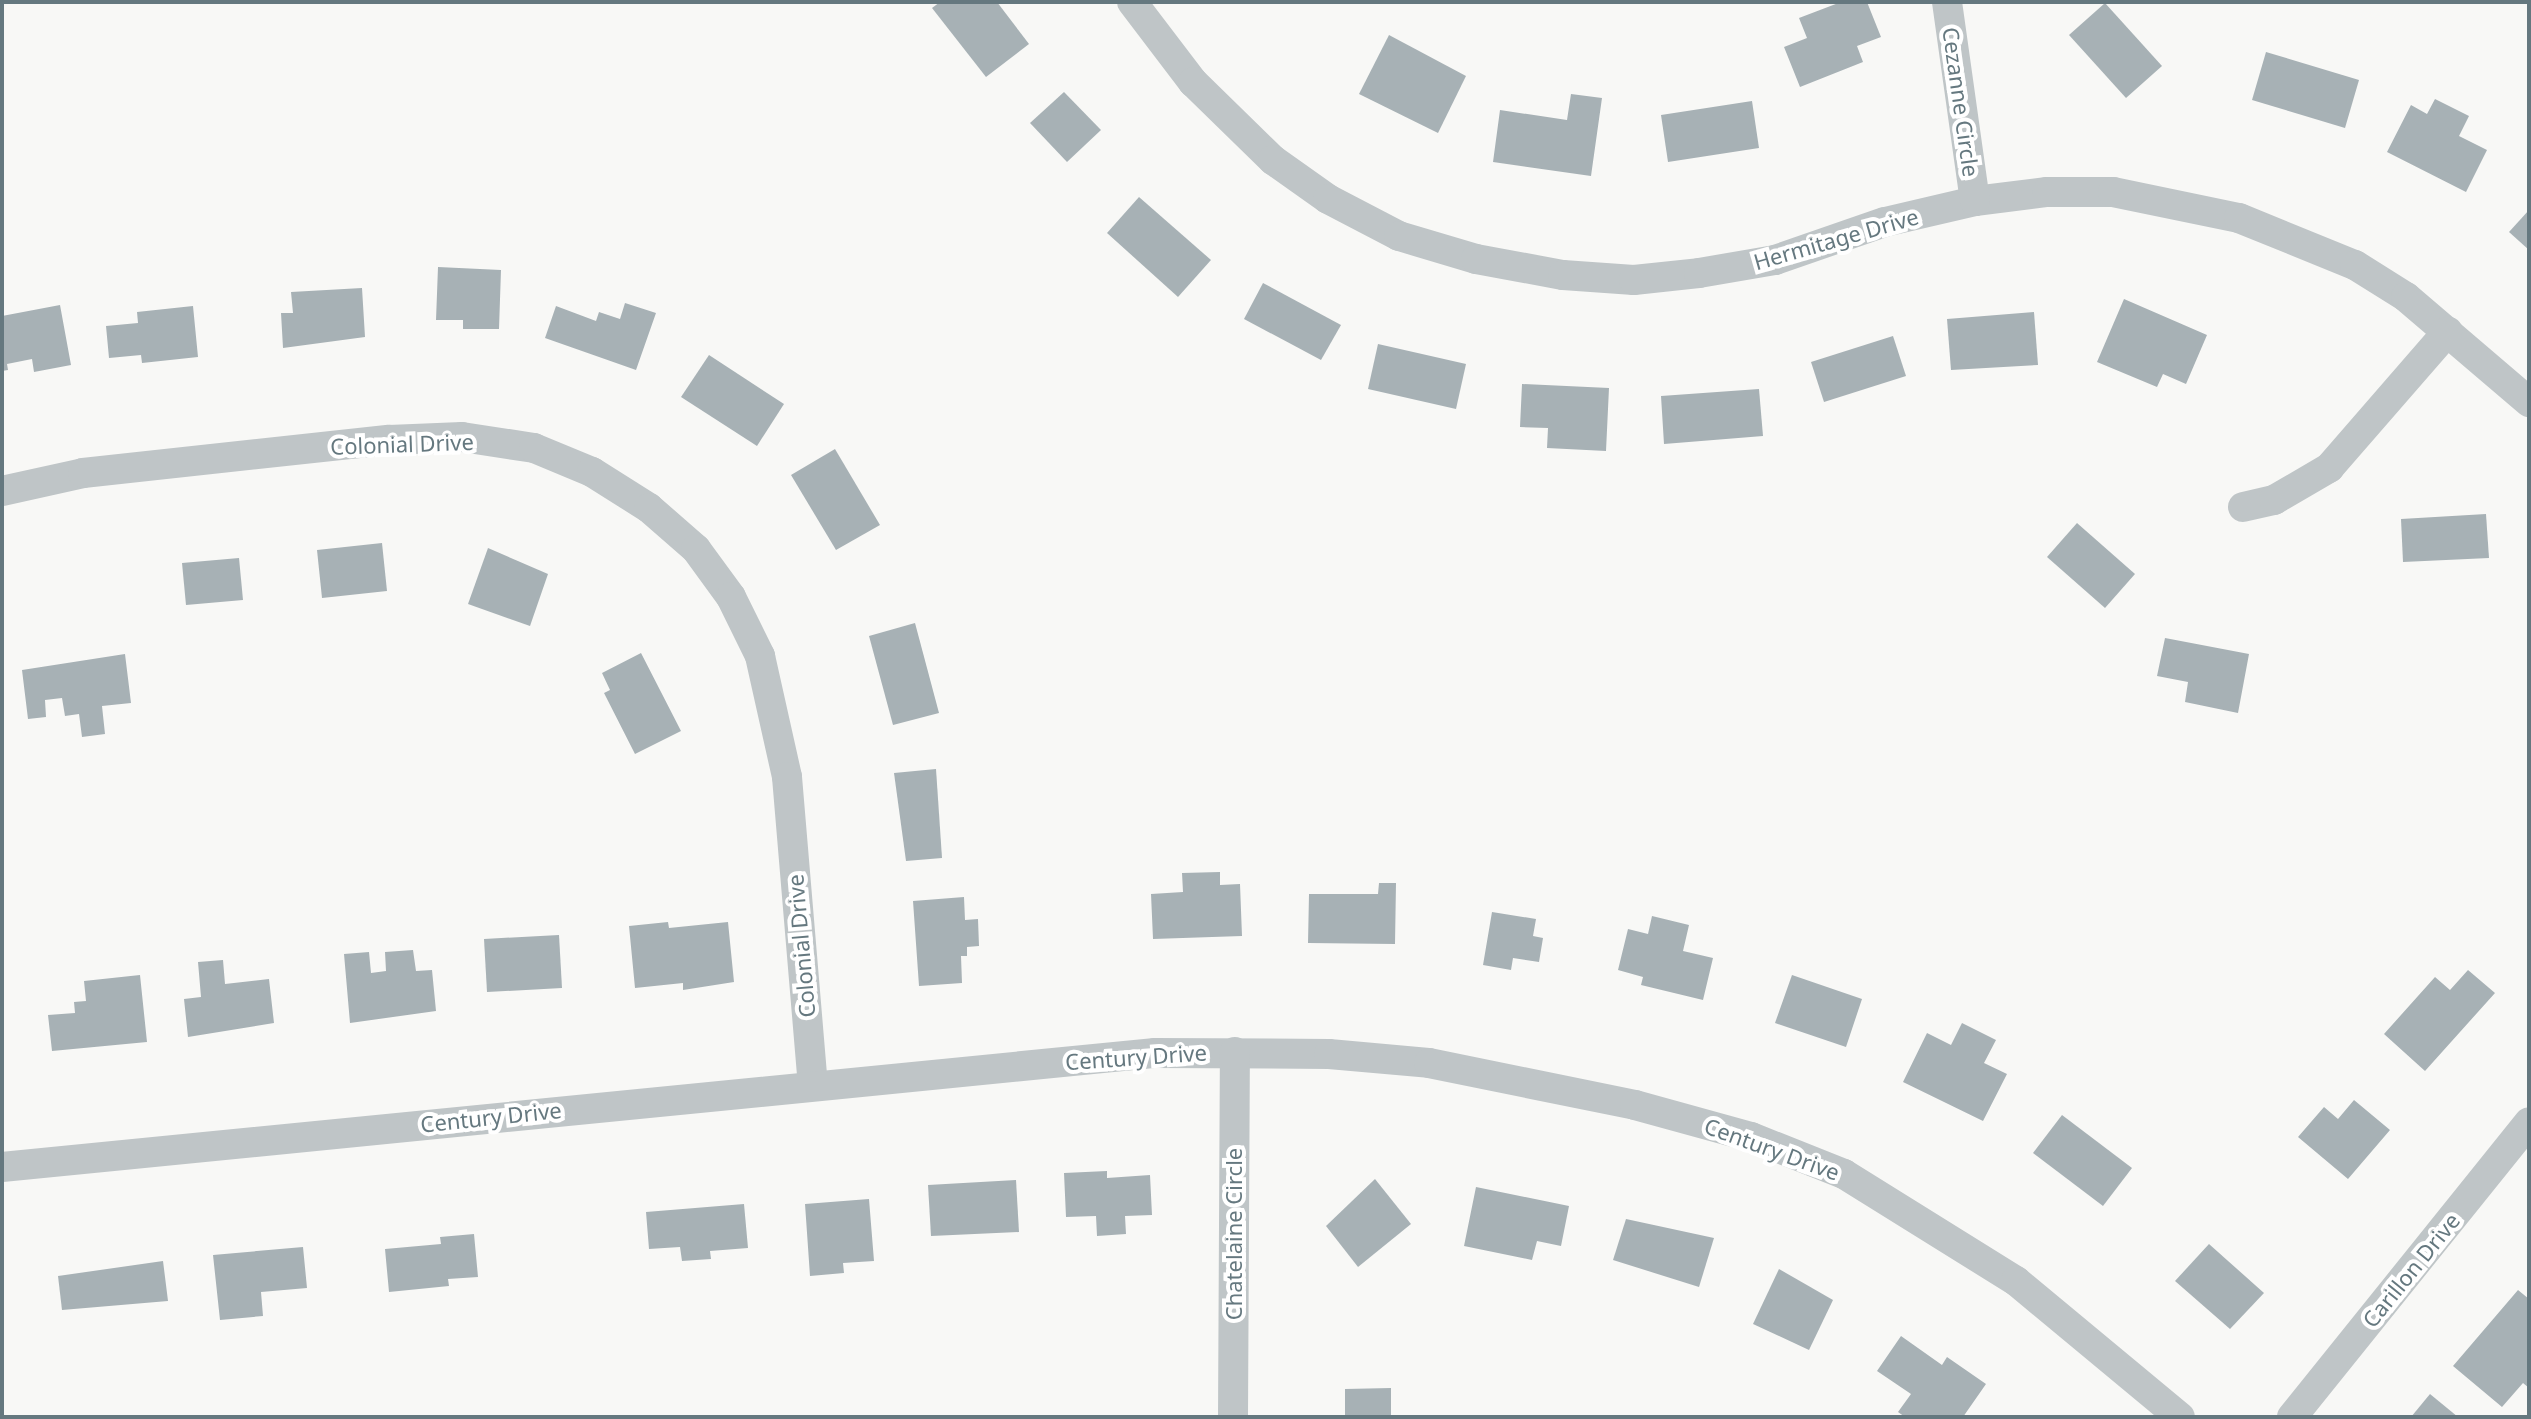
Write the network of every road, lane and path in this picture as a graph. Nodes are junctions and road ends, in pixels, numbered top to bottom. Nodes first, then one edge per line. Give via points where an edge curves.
1 (1132, 2) edge
2 (1947, 2) edge
3 (1975, 201) junction
4 (2448, 331) junction
5 (2529, 402) edge
6 (2, 491) edge
7 (2243, 507) dead end
8 (1235, 1052) junction
9 (813, 1085) junction
10 (2529, 1122) edge
11 (2, 1167) edge
12 (1233, 1417) edge
13 (2180, 1417) edge
14 (2292, 1417) edge

1 - 3 street, Hermitage Drive via 1193,82 1273,160 1328,199 1399,236 1476,259 1634,280 1699,273 1775,260 1885,222
2 - 3 street, Cezanne Circle
3 - 4 street, Hermitage Drive via 2047,192 2113,192 2239,218 2355,265
4 - 5 street, Hermitage Drive
4 - 7 street via 2329,468 2274,500
6 - 9 street, Colonial Drive via 99,471 462,437 534,448 592,472 649,508 696,549 731,597 760,656 787,777
8 - 9 street, Century Drive via 1155,1053
8 - 12 street, Chatelaine Circle
8 - 13 street, Century Drive via 1429,1063 1536,1081 1751,1137 1844,1174 1923,1219 2016,1281
9 - 11 street, Century Drive
10 - 14 street, Carillon Drive

